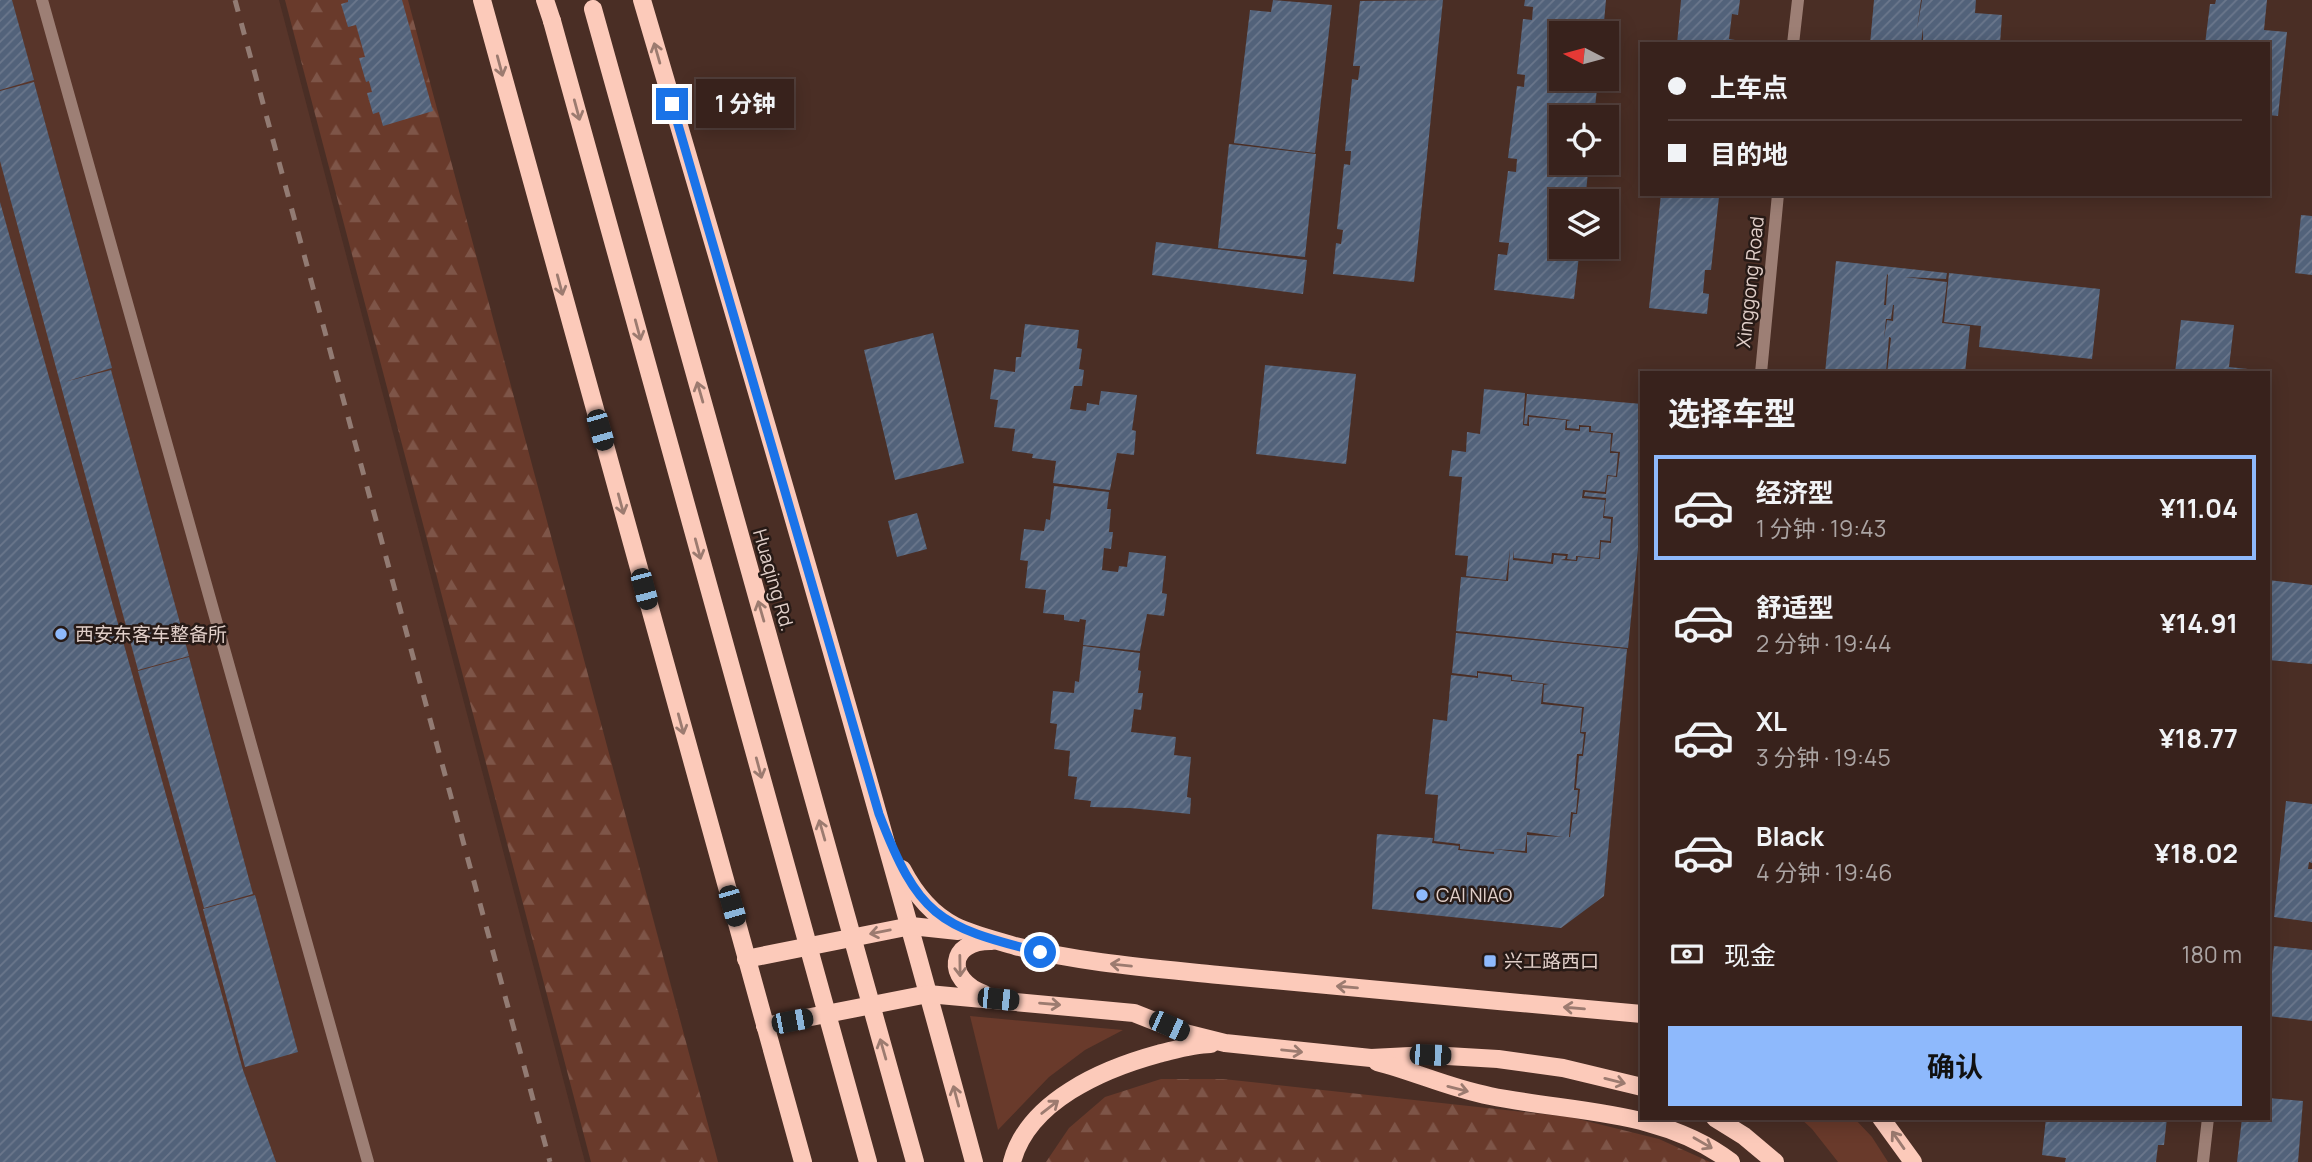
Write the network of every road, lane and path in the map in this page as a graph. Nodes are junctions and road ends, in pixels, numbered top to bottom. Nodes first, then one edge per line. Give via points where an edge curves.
1 (41, 0) edge
2 (482, 0) edge
3 (545, 0) edge
4 (642, 0) edge
5 (1798, 0) edge
6 (592, 4) edge
7 (1793, 42) edge
8 (1778, 196) edge
9 (1761, 371) edge
10 (879, 814) junction
11 (911, 926) junction
12 (972, 933) junction
13 (999, 941) junction
14 (746, 959) junction
15 (928, 994) junction
16 (998, 999) junction
17 (1640, 1014) edge
18 (765, 1026) junction
19 (1225, 1043) junction
20 (1346, 1056) junction
21 (1640, 1087) edge
22 (1718, 1120) edge
23 (1882, 1120) edge
24 (2208, 1120) edge
25 (368, 1162) edge
26 (803, 1162) edge
27 (868, 1162) edge
28 (915, 1162) edge
29 (974, 1162) edge
30 (1012, 1162) edge
31 (1731, 1162) edge
32 (1775, 1162) edge
33 (1913, 1162) edge
34 (2203, 1162) edge

1 - 25 street
2 -> 14 main road
3 -> 27 main road, bridge
10 -> 4 main road
5 - 7 street
28 -> 6 main road, Huaqing Rd., bridge
8 - 9 street, Xinggong Road
10 - 11 main road
10 - 12 main road via 913,889 939,916
11 - 12 main road
11 -> 14 main road
11 - 15 main road
12 - 13 main road
13 -> 16 main road via 966,946 958,958 965,985
17 -> 13 main road via 1097,962
14 - 18 main road
15 - 16 main road
15 - 18 main road
29 -> 15 main road
16 -> 19 main road via 1134,1013
18 - 26 main road
19 -> 20 main road
30 -> 19 main road via 1039,1116 1112,1068 1179,1049
20 -> 21 main road via 1498,1059
20 -> 31 main road via 1490,1097 1668,1127
22 - 32 main road
33 -> 23 main road
24 - 34 street

